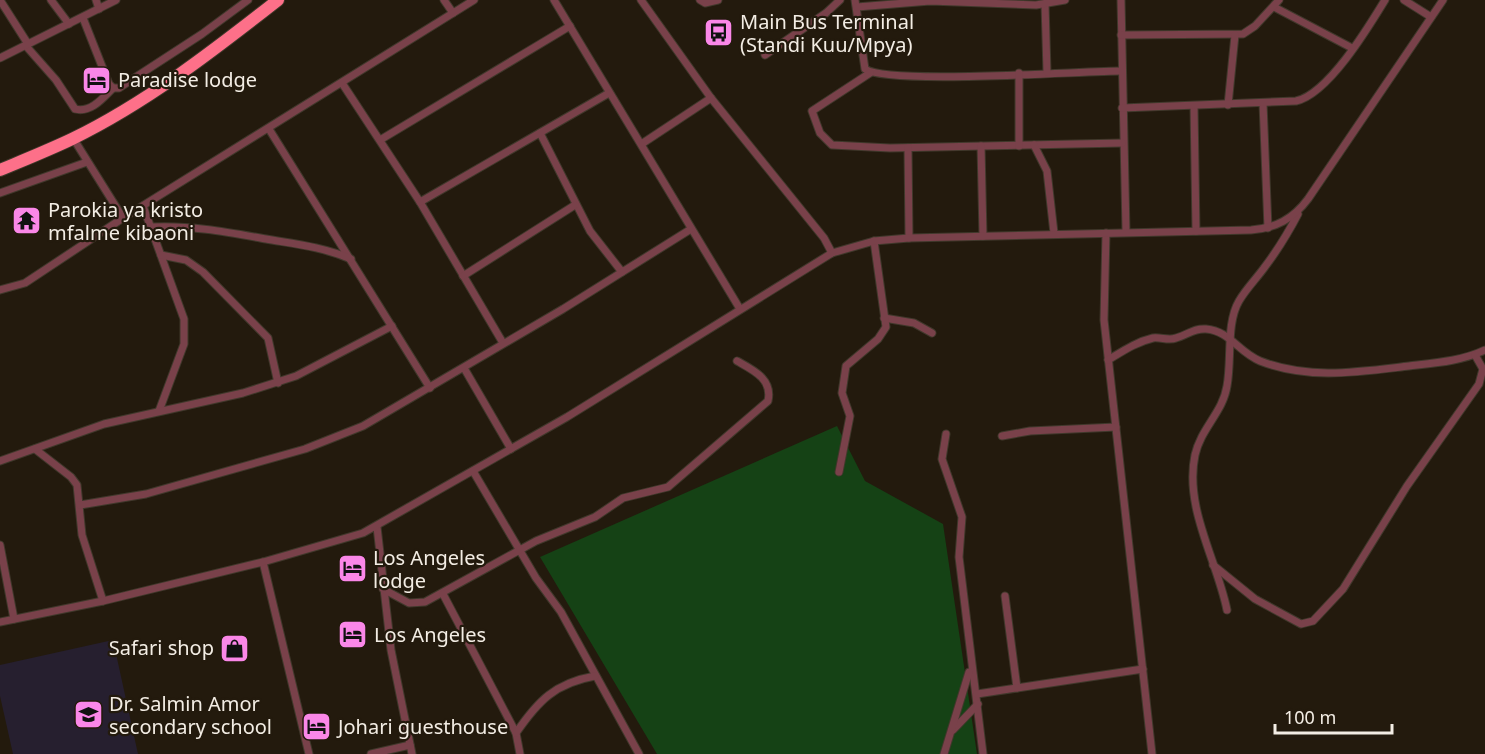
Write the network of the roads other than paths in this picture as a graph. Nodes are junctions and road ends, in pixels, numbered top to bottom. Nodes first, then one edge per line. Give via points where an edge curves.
1 (0, 0) edge
2 (51, 0) edge
3 (96, 0) edge
4 (116, 0) edge
5 (248, 0) edge
6 (278, 0) edge
7 (444, 0) edge
8 (474, 0) edge
9 (554, 0) edge
10 (641, 0) edge
11 (700, 0) edge
12 (718, 0) edge
13 (840, 0) edge
14 (1065, 0) edge
15 (1121, 0) edge
16 (1278, 0) edge
17 (1385, 0) edge
18 (1404, 0) edge
19 (1443, 0) edge
20 (856, 3) edge
21 (1045, 4) junction
22 (1274, 7) junction
23 (99, 9) junction
24 (453, 14) junction
25 (1431, 17) junction
26 (83, 18) junction
27 (69, 24) junction
28 (570, 26) junction
29 (1121, 35) junction
30 (1235, 35) junction
31 (27, 45) junction
32 (1352, 48) junction
33 (765, 55) dead end
34 (0, 58) edge
35 (1122, 70) junction
36 (1047, 72) junction
37 (870, 73) junction
38 (1019, 73) junction
39 (342, 83) junction
40 (113, 88) junction
41 (609, 93) junction
42 (711, 98) junction
43 (1263, 103) junction
44 (1228, 105) junction
45 (1194, 106) junction
46 (1122, 108) junction
47 (270, 129) junction
48 (540, 133) junction
49 (73, 138) junction
50 (380, 140) junction
51 (643, 143) junction
52 (1122, 143) junction
53 (1034, 145) junction
54 (981, 146) junction
55 (1019, 146) junction
56 (908, 148) junction
57 (87, 162) junction
58 (0, 170) edge
59 (0, 193) edge
60 (420, 202) junction
61 (575, 204) junction
62 (143, 206) junction
63 (1298, 213) junction
64 (123, 218) junction
65 (151, 227) junction
66 (1268, 228) junction
67 (691, 229) junction
68 (1125, 231) junction
69 (1196, 231) junction
70 (1054, 233) junction
71 (1106, 233) junction
72 (983, 236) junction
73 (909, 238) junction
74 (874, 241) junction
75 (832, 253) junction
76 (160, 255) junction
77 (351, 259) junction
78 (622, 272) junction
79 (463, 276) junction
80 (0, 290) edge
81 (740, 309) junction
82 (884, 318) junction
83 (392, 326) junction
84 (932, 333) dead end
85 (1231, 338) junction
86 (503, 343) junction
87 (1485, 350) edge
88 (1475, 355) junction
89 (1108, 360) junction
90 (737, 361) dead end
91 (464, 368) junction
92 (278, 382) junction
93 (430, 388) junction
94 (159, 411) junction
95 (1116, 427) junction
96 (946, 434) dead end
97 (1002, 436) dead end
98 (35, 449) junction
99 (511, 449) junction
100 (0, 461) edge
101 (473, 471) junction
102 (839, 472) dead end
103 (80, 505) junction
104 (377, 527) junction
105 (0, 545) edge
106 (520, 550) junction
107 (263, 562) junction
108 (1213, 565) junction
109 (382, 589) junction
110 (443, 594) junction
111 (1005, 596) dead end
112 (103, 601) junction
113 (1227, 610) dead end
114 (14, 619) junction
115 (0, 622) edge
116 (1143, 669) junction
117 (969, 672) dead end
118 (594, 676) junction
119 (1017, 688) junction
120 (977, 694) junction
121 (978, 704) junction
122 (516, 733) junction
123 (950, 733) junction
124 (410, 745) junction
125 (309, 754) edge
126 (371, 754) edge
127 (412, 754) edge
128 (520, 754) edge
129 (639, 754) edge
130 (944, 754) edge
131 (983, 754) edge
132 (1151, 754) edge

1 - 31 street
2 - 27 street
3 - 23 street
4 - 23 street
5 - 40 street via 139,76
6 - 49 highway via 202,59
7 - 24 street
8 - 24 street
9 - 28 street
10 - 42 street
11 - 12 street
13 - 33 street
14 - 21 street
15 - 29 street
16 - 22 street
17 - 32 street
18 - 25 street
19 - 25 street
20 - 21 street via 938,0
20 - 37 street via 864,65
21 - 36 street
22 - 30 street via 1255,26
22 - 32 street
23 - 26 street
24 - 39 street via 407,39
25 - 63 street
26 - 27 street
26 - 40 street
27 - 31 street
28 - 41 street
28 - 50 street
29 - 30 street
29 - 35 street
30 - 44 street
31 - 34 street
31 - 40 street via 75,109 87,109
32 - 43 street via 1324,86 1309,97
35 - 36 street
35 - 46 street
36 - 38 street
37 - 38 street
37 - 56 street via 814,108 813,122 832,145
38 - 55 street
39 - 47 street
39 - 50 street
41 - 48 street
41 - 51 street
42 - 51 street
42 - 75 street
43 - 44 street
43 - 66 street
44 - 45 street
45 - 46 street
45 - 69 street
46 - 52 street
47 - 62 street
47 - 77 street
48 - 60 street
48 - 61 street
49 - 57 street
49 - 58 highway
50 - 60 street
51 - 67 street
52 - 53 street
52 - 68 street
53 - 55 street
53 - 70 street via 1047,171
54 - 55 street
54 - 56 street
54 - 72 street
56 - 73 street
57 - 59 street
57 - 64 street
60 - 79 street
61 - 78 street via 590,231
61 - 79 street
62 - 64 street
62 - 65 street
63 - 66 street
63 - 85 street via 1278,249 1239,301
64 - 80 street via 25,283
65 - 76 street
65 - 77 street via 188,226 246,234 307,244
66 - 69 street
67 - 78 street
67 - 81 street
68 - 69 street
68 - 71 street
70 - 71 street
70 - 72 street
71 - 89 street via 1103,290
72 - 73 street
73 - 74 street
74 - 75 street
74 - 82 street
75 - 81 street
76 - 92 street via 186,260 203,272 268,338
76 - 94 street via 179,304 185,334
77 - 83 street
78 - 86 street
79 - 86 street
81 - 99 street
82 - 84 street via 914,323
82 - 102 street via 886,331 846,366 842,386 850,416
83 - 92 street via 310,370
83 - 93 street
85 - 88 street via 1242,351 1258,360 1304,372 1360,372
85 - 89 street via 1212,330 1192,330 1174,339 1141,341
85 - 108 street via 1224,402 1205,426 1194,467 1196,497
86 - 91 street
87 - 88 street
88 - 108 street via 1483,369 1479,384 1407,486 1343,589 1313,621 1301,624 1274,610
89 - 95 street
90 - 106 street via 768,385 764,405 668,487 624,498 595,517
91 - 93 street
91 - 99 street
92 - 94 street
93 - 103 street via 363,426 305,449 146,494
94 - 98 street via 89,428
95 - 97 street via 1030,430
95 - 116 street
96 - 120 street via 943,466 962,517 959,557
98 - 100 street
98 - 103 street via 74,481
99 - 101 street
101 - 104 street
101 - 106 street
103 - 112 street via 85,548
104 - 107 street
104 - 109 street
105 - 114 street
106 - 110 street
106 - 118 street via 561,612
107 - 112 street
107 - 125 street
108 - 113 street
109 - 110 street via 409,603 425,602
109 - 124 street
110 - 122 street
111 - 119 street
112 - 114 street
114 - 115 street
116 - 119 street
116 - 132 street
117 - 123 street
118 - 122 street via 554,690 532,709
118 - 129 street
119 - 120 street
120 - 121 street
121 - 123 street
121 - 131 street
122 - 128 street
123 - 130 street
124 - 126 street
124 - 127 street

